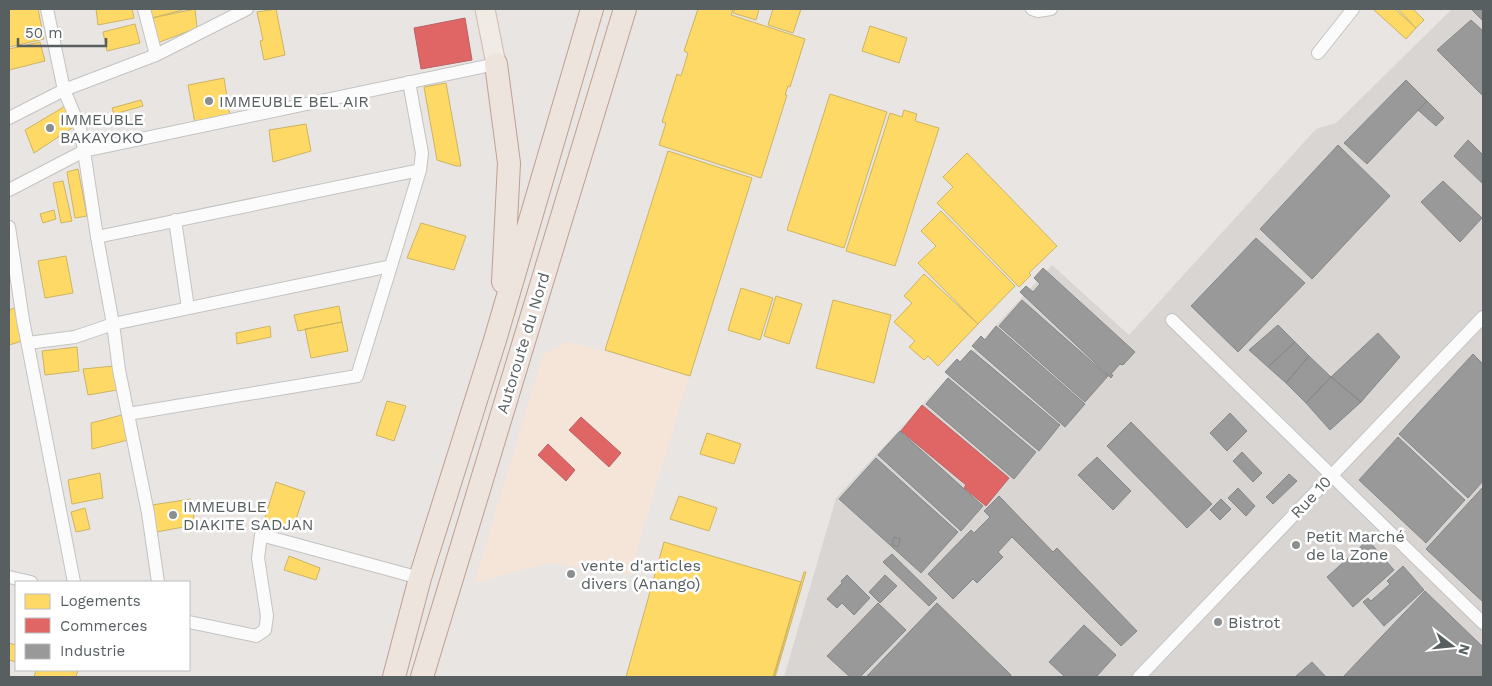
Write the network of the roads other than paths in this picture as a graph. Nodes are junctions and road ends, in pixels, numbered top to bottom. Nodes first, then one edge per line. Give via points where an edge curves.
1 (47, 9) edge
2 (144, 9) edge
3 (247, 9) edge
4 (485, 9) edge
5 (592, 9) edge
6 (625, 9) edge
7 (1032, 9) edge
8 (1051, 9) edge
9 (1353, 9) edge
10 (1318, 54) dead end
11 (156, 55) junction
12 (496, 64) junction
13 (409, 82) junction
14 (64, 90) junction
15 (9, 118) edge
16 (84, 151) junction
17 (420, 170) junction
18 (9, 190) edge
19 (175, 220) junction
20 (9, 227) edge
21 (96, 237) junction
22 (390, 266) junction
23 (188, 308) junction
24 (1483, 317) edge
25 (1172, 320) dead end
26 (113, 324) junction
27 (495, 340) junction
28 (28, 343) junction
29 (128, 414) junction
30 (1332, 476) junction
31 (9, 577) edge
32 (420, 578) junction
33 (27, 581) edge
34 (74, 581) edge
35 (158, 581) edge
36 (190, 622) edge
37 (1483, 623) edge
38 (394, 677) edge
39 (422, 677) edge
40 (1139, 677) edge

1 - 14 street
2 - 11 street
3 - 11 street
4 - 12 main road
5 - 27 highway, Autoroute du Nord
6 - 39 highway, Autoroute du Nord
7 - 8 street
9 - 10 street
11 - 14 street
12 - 13 street
12 - 27 highway via 508,163 502,300
13 - 16 street
13 - 17 street via 420,145
14 - 15 street
14 - 16 street via 80,128
16 - 18 street
16 - 21 street
17 - 19 street
17 - 22 street
19 - 21 street
19 - 23 street
20 - 28 street
21 - 26 street
22 - 23 street
22 - 29 street via 359,373 354,377
23 - 26 street
24 - 30 street, Rue 10
25 - 30 street
26 - 28 street via 75,336
26 - 29 street
27 - 32 highway, Autoroute du Nord
28 - 34 street
29 - 35 street
30 - 37 street
30 - 40 street, Rue 10
31 - 33 street
32 - 36 street via 261,535 258,558 267,616 265,630 256,636
32 - 38 highway, Autoroute du Nord

